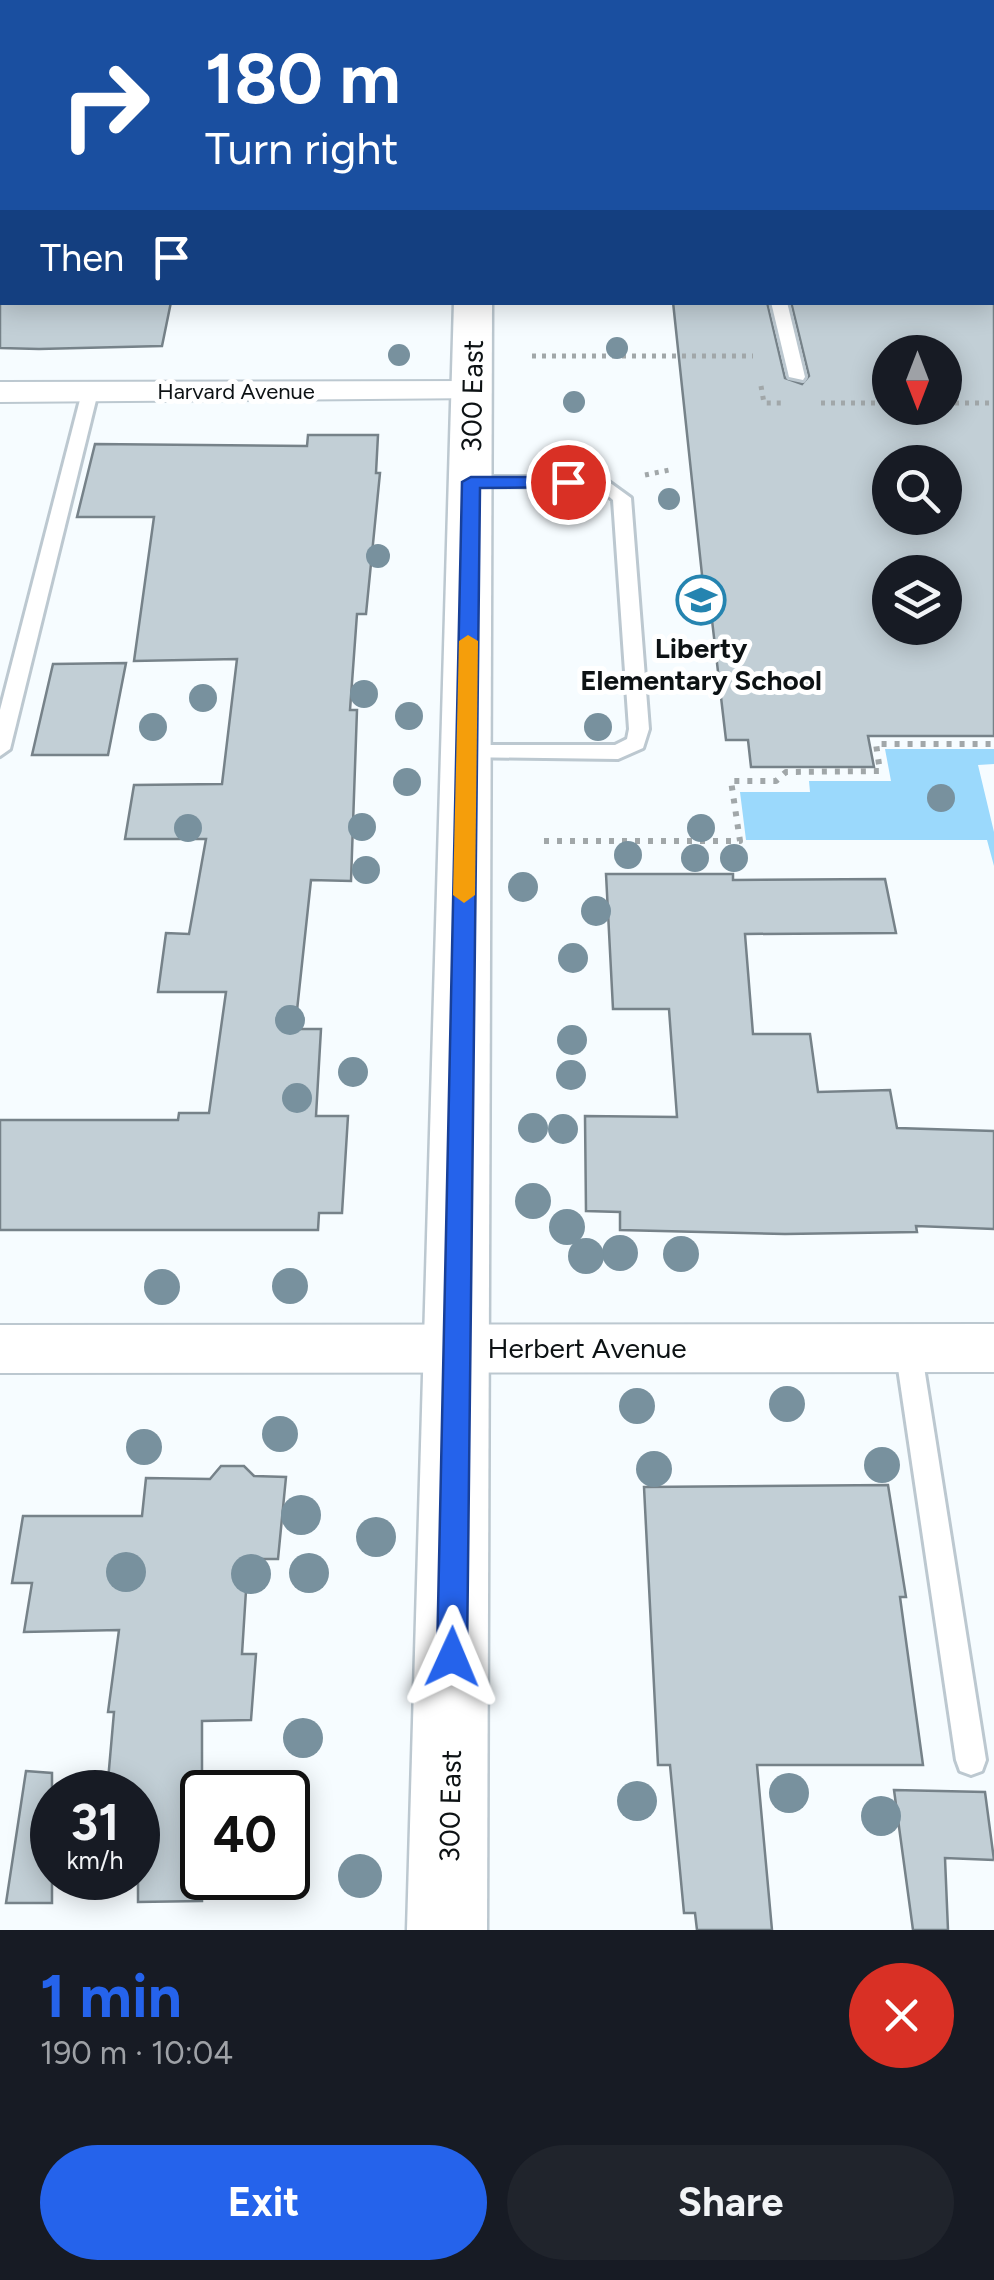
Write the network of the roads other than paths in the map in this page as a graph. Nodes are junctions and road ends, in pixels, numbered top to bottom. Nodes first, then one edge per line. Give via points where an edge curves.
1 (474, 305) edge
2 (779, 305) edge
3 (797, 376) dead end
4 (472, 391) junction
5 (0, 392) edge
6 (90, 392) junction
7 (471, 482) junction
8 (0, 749) edge
9 (466, 752) junction
10 (457, 1348) junction
11 (908, 1348) junction
12 (994, 1348) edge
13 (0, 1349) edge
14 (971, 1760) dead end
15 (448, 1930) edge

1 - 4 street, 300 East
2 - 3 lane
4 - 6 street, Harvard Avenue
4 - 7 street, 300 East
5 - 6 street, Harvard Avenue
6 - 8 lane
7 - 9 street, 300 East
7 - 9 lane via 602,482 622,498 639,729 636,743 618,752
9 - 10 street, 300 East
10 - 11 street, Herbert Avenue
10 - 13 street, Herbert Avenue
10 - 15 street, 300 East
11 - 12 street, Herbert Avenue
11 - 14 lane

